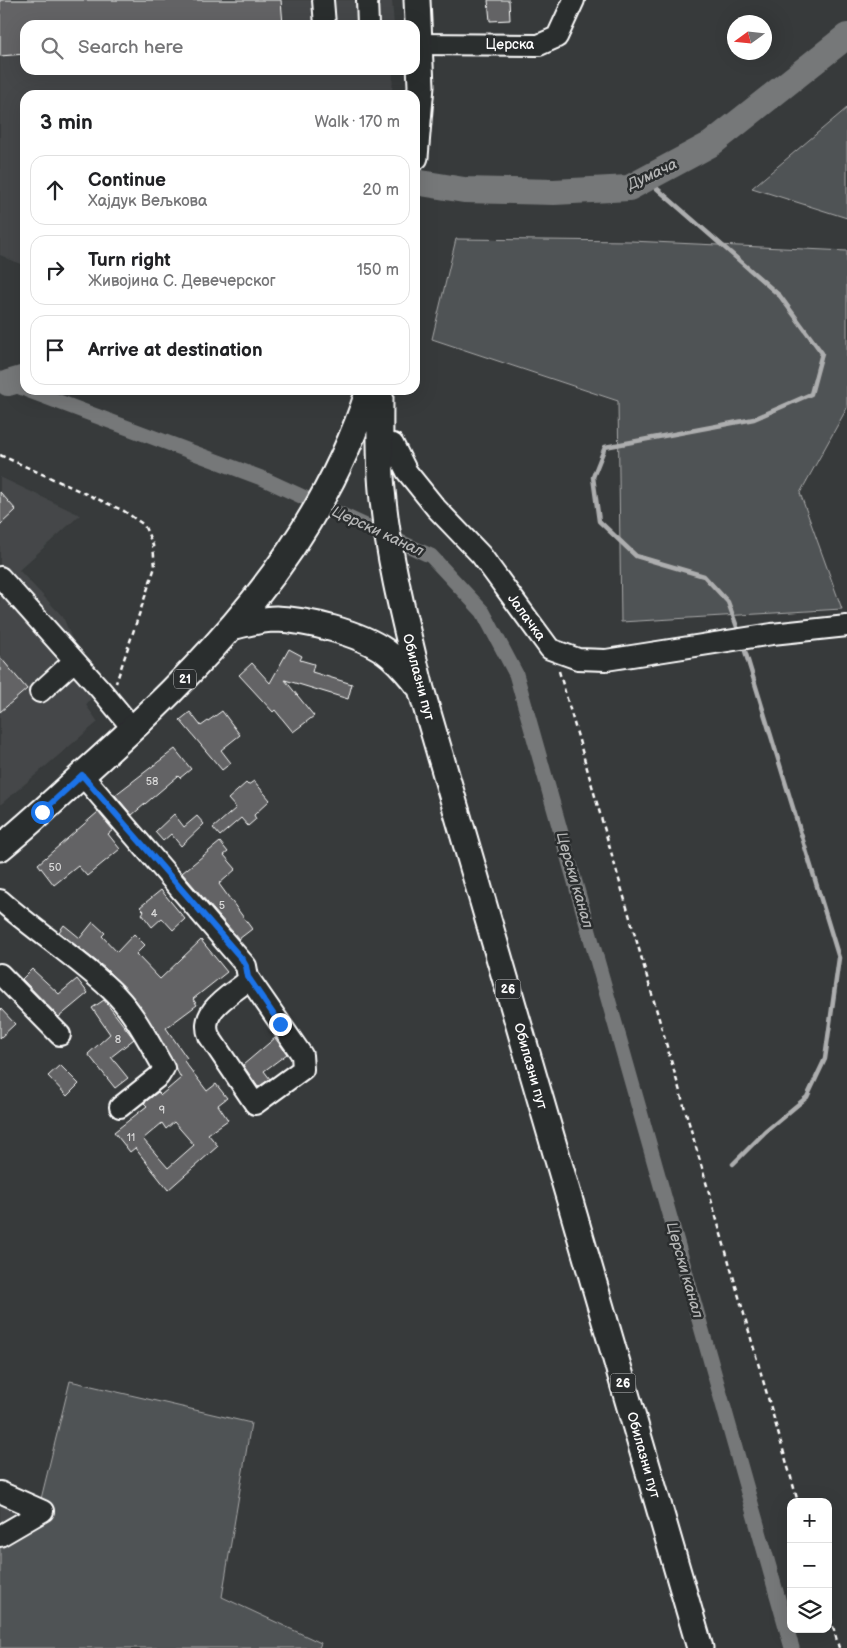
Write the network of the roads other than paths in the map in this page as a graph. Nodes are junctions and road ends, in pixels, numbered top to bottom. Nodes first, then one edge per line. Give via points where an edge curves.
1 (323, 0) edge
2 (367, 0) edge
3 (417, 0) edge
4 (574, 0) edge
5 (325, 20) edge
6 (368, 20) edge
7 (417, 20) edge
8 (420, 43) edge
9 (419, 75) edge
10 (419, 90) edge
11 (367, 395) edge
12 (381, 395) edge
13 (387, 450) junction
14 (0, 577) edge
15 (235, 626) junction
16 (847, 626) edge
17 (74, 661) junction
18 (421, 689) junction
19 (40, 692) dead end
20 (134, 730) junction
21 (82, 775) junction
22 (0, 848) edge
23 (0, 900) edge
24 (0, 974) edge
25 (248, 977) junction
26 (60, 1035) dead end
27 (120, 1107) dead end
28 (0, 1492) edge
29 (0, 1536) edge
30 (700, 1648) edge

1 - 5 street
2 - 6 street
3 - 7 main road
4 - 8 street, Церска via 556,37 539,45
9 - 10 main road
11 - 15 main road, 21 via 343,457 322,499 280,566
12 - 13 main road, Обилазни пут / 26
13 - 16 street, Јалачка via 481,555 550,649 578,659 606,660 772,634
13 - 18 main road, Обилазни пут / 26 via 386,523
14 - 17 street
15 - 18 main road via 274,619 345,634 387,652
15 - 20 main road, 21
17 - 19 street
17 - 20 street
18 - 30 main road, Обилазни пут / 26
20 - 21 main road, 21
21 - 22 main road, 21
21 - 25 street via 242,959
23 - 27 street via 111,989 139,1024 164,1068 159,1076
24 - 26 street
25 - 25 street via 212,1010 206,1023 209,1036 255,1104 303,1069 304,1064 302,1055
28 - 29 street via 43,1511

